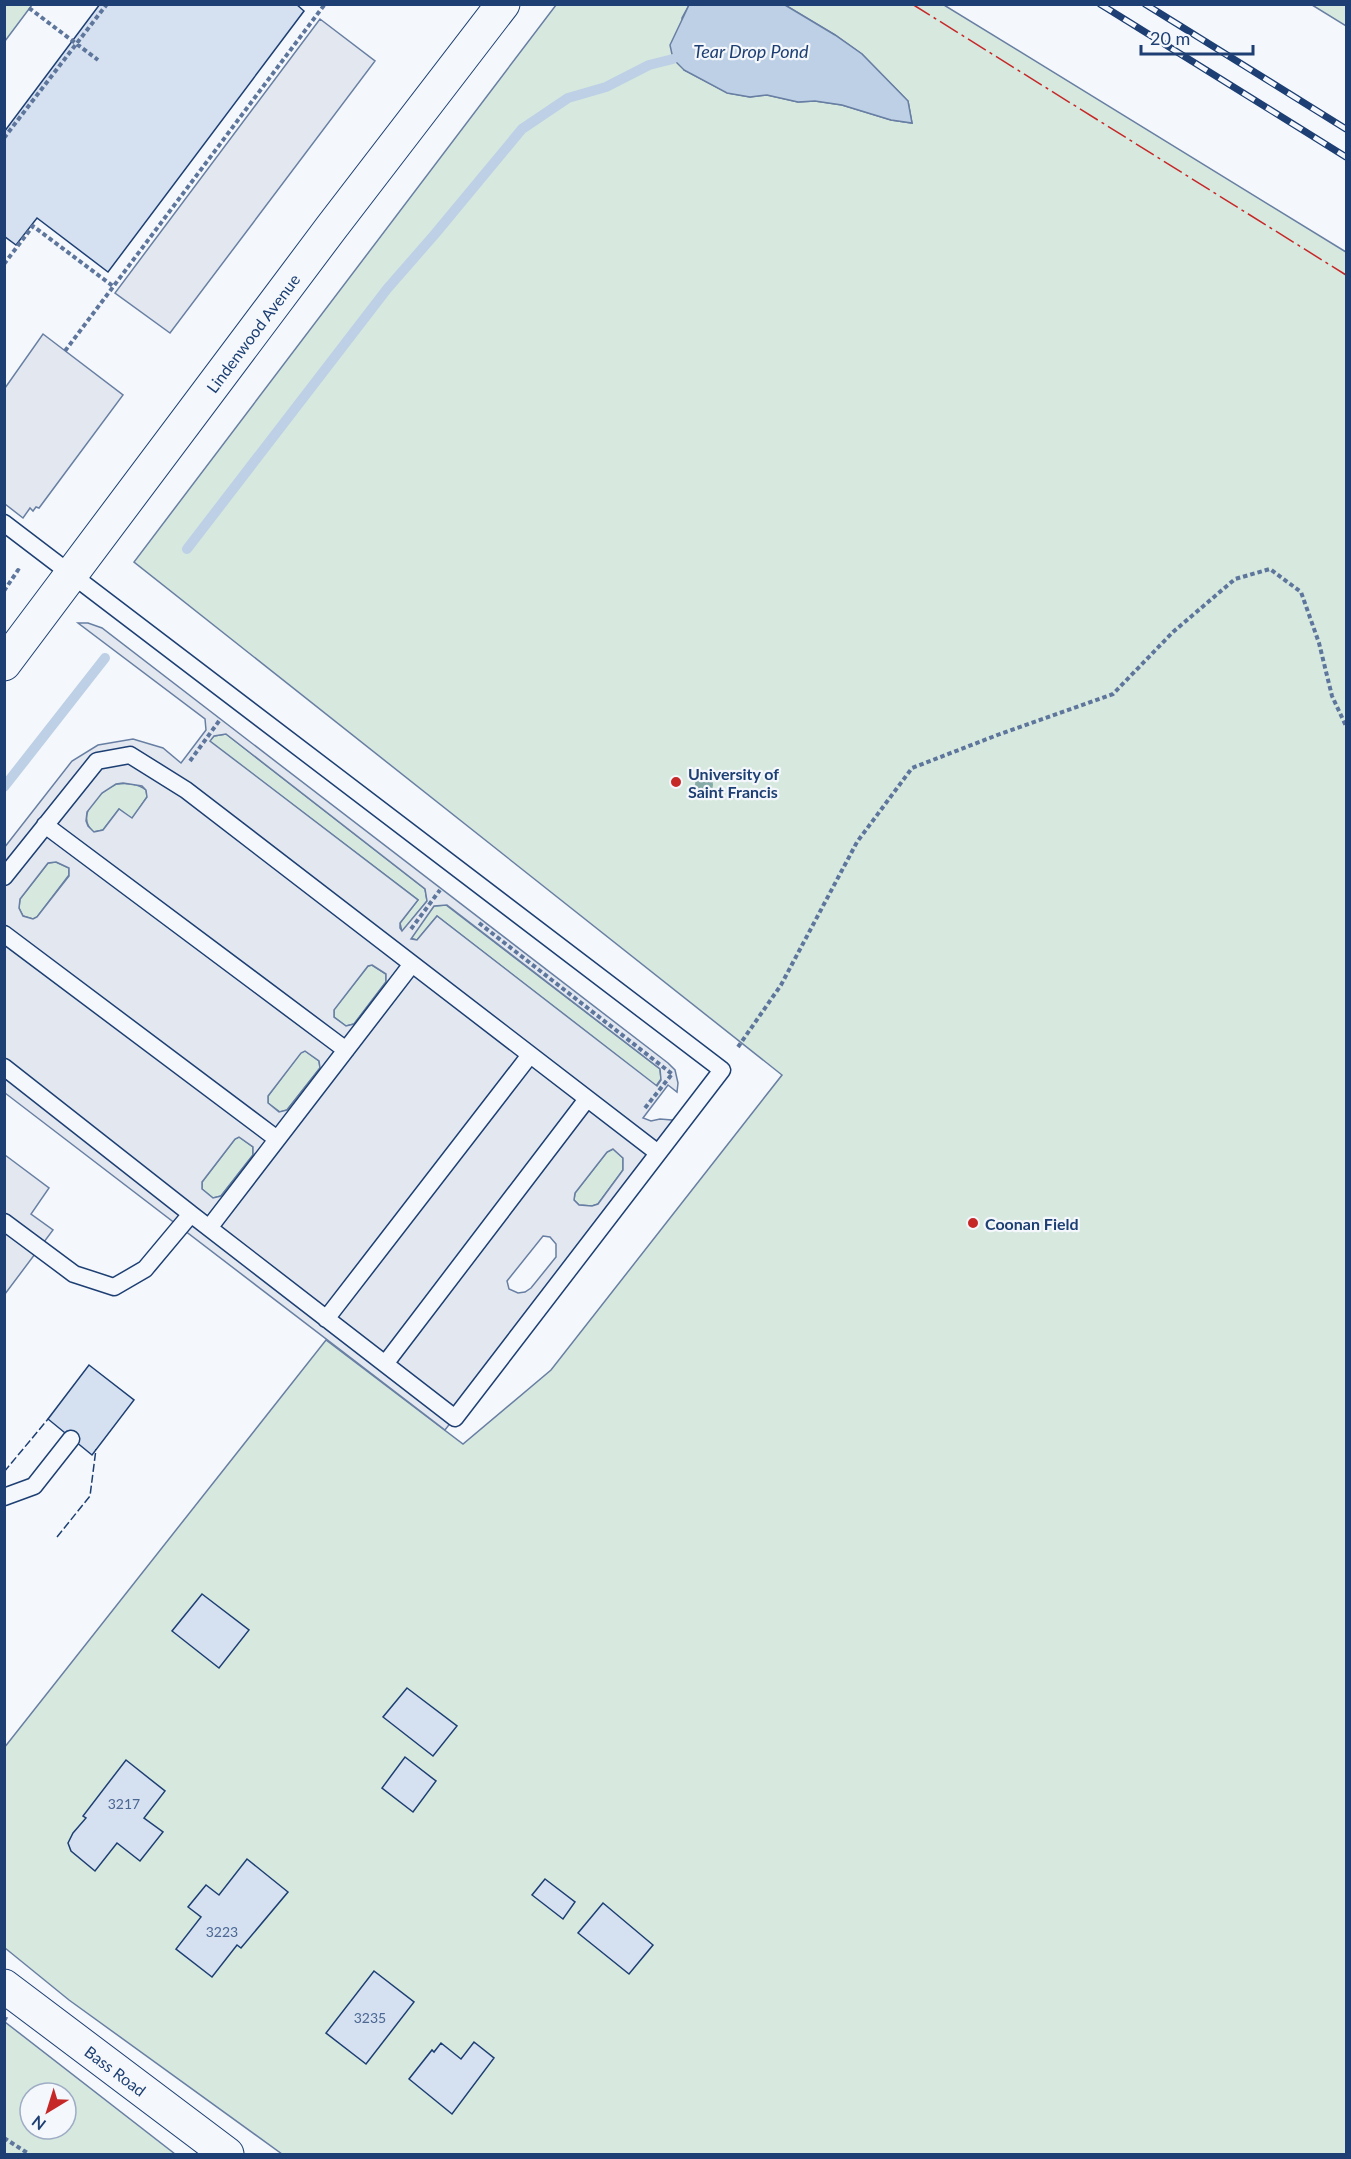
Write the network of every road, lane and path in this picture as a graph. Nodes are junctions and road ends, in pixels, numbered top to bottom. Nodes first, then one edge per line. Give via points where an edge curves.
1 (107, 4) edge
2 (325, 4) edge
3 (503, 4) edge
4 (29, 8) dead end
5 (76, 44) junction
6 (98, 60) dead end
7 (4, 138) edge
8 (4, 264) edge
9 (114, 287) junction
10 (64, 351) dead end
11 (4, 523) edge
12 (71, 573) junction
13 (25, 576) dead end
14 (4, 591) edge
15 (4, 664) edge
16 (235, 698) junction
17 (1347, 726) edge
18 (186, 766) dead end
19 (45, 825) junction
20 (457, 867) junction
21 (4, 876) edge
22 (4, 934) edge
23 (406, 935) dead end
24 (412, 964) junction
25 (693, 1047) junction
26 (346, 1050) junction
27 (530, 1055) junction
28 (4, 1067) edge
29 (722, 1070) junction
30 (587, 1099) junction
31 (640, 1114) dead end
32 (277, 1139) junction
33 (658, 1153) junction
34 (191, 1214) junction
35 (4, 1222) edge
36 (209, 1228) junction
37 (326, 1319) junction
38 (385, 1364) junction
39 (71, 1439) dead end
40 (4, 1497) edge
41 (4, 1986) edge
42 (4, 2138) edge
43 (29, 2154) edge
44 (227, 2154) edge

1 - 5 path
2 - 9 path
3 - 12 street, Lindenwood Avenue
4 - 5 path
5 - 6 path
5 - 7 path
8 - 9 path via 33,226
9 - 10 path
11 - 12 lane
12 - 15 street, Lindenwood Avenue
12 - 16 lane
13 - 14 path via 18,570
16 - 18 path
16 - 20 lane
17 - 29 path via 1332,696 1301,592 1270,569 1235,579 1173,632 1113,694 912,768 857,843 781,985
19 - 21 lane
19 - 24 lane via 97,761 130,755 186,790
19 - 26 lane
20 - 23 path
20 - 25 lane
22 - 32 lane
24 - 26 lane
24 - 27 lane
25 - 29 lane
25 - 31 path
26 - 32 lane
27 - 30 lane
27 - 37 lane
28 - 34 lane
29 - 33 lane
30 - 33 lane
30 - 38 lane
32 - 36 lane
33 - 38 lane via 455,1418
34 - 35 lane via 144,1269 114,1287 74,1274
34 - 36 lane
36 - 37 lane
37 - 38 lane
39 - 40 lane via 34,1486
41 - 44 street, Bass Road
42 - 43 path

